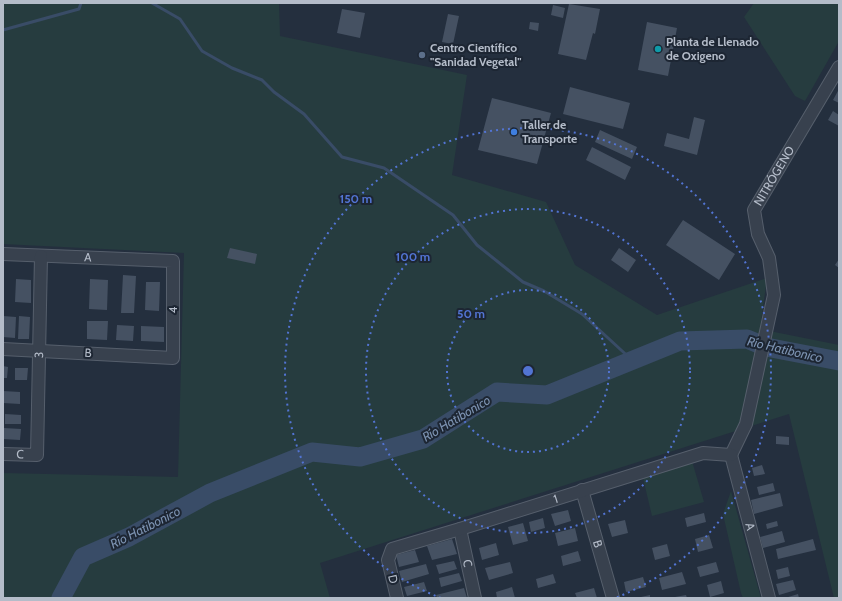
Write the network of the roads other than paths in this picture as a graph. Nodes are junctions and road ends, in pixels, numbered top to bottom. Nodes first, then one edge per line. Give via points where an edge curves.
1 (839, 67) edge
2 (3, 254) edge
3 (41, 256) junction
4 (173, 261) joint
5 (3, 349) edge
6 (39, 350) junction
7 (173, 358) joint
8 (3, 454) edge
9 (37, 455) joint
10 (731, 455) junction
11 (582, 490) junction
12 (460, 529) junction
13 (388, 560) joint
14 (397, 598) edge
15 (475, 598) edge
16 (613, 598) edge
17 (769, 598) edge

1 - 10 street, NITRÓGENO via 754,210 758,234 769,258 774,295 746,424
2 - 3 street, A
3 - 4 street, A
3 - 6 street, 3
4 - 7 street, 4
5 - 6 street, B
6 - 7 street, B
6 - 9 street, 3
8 - 9 street, C
10 - 11 street, 1 via 703,453
10 - 17 street, A
11 - 12 street, 1
11 - 16 street, B
12 - 13 street, 1 via 392,549
12 - 15 street, C
13 - 14 street, D

